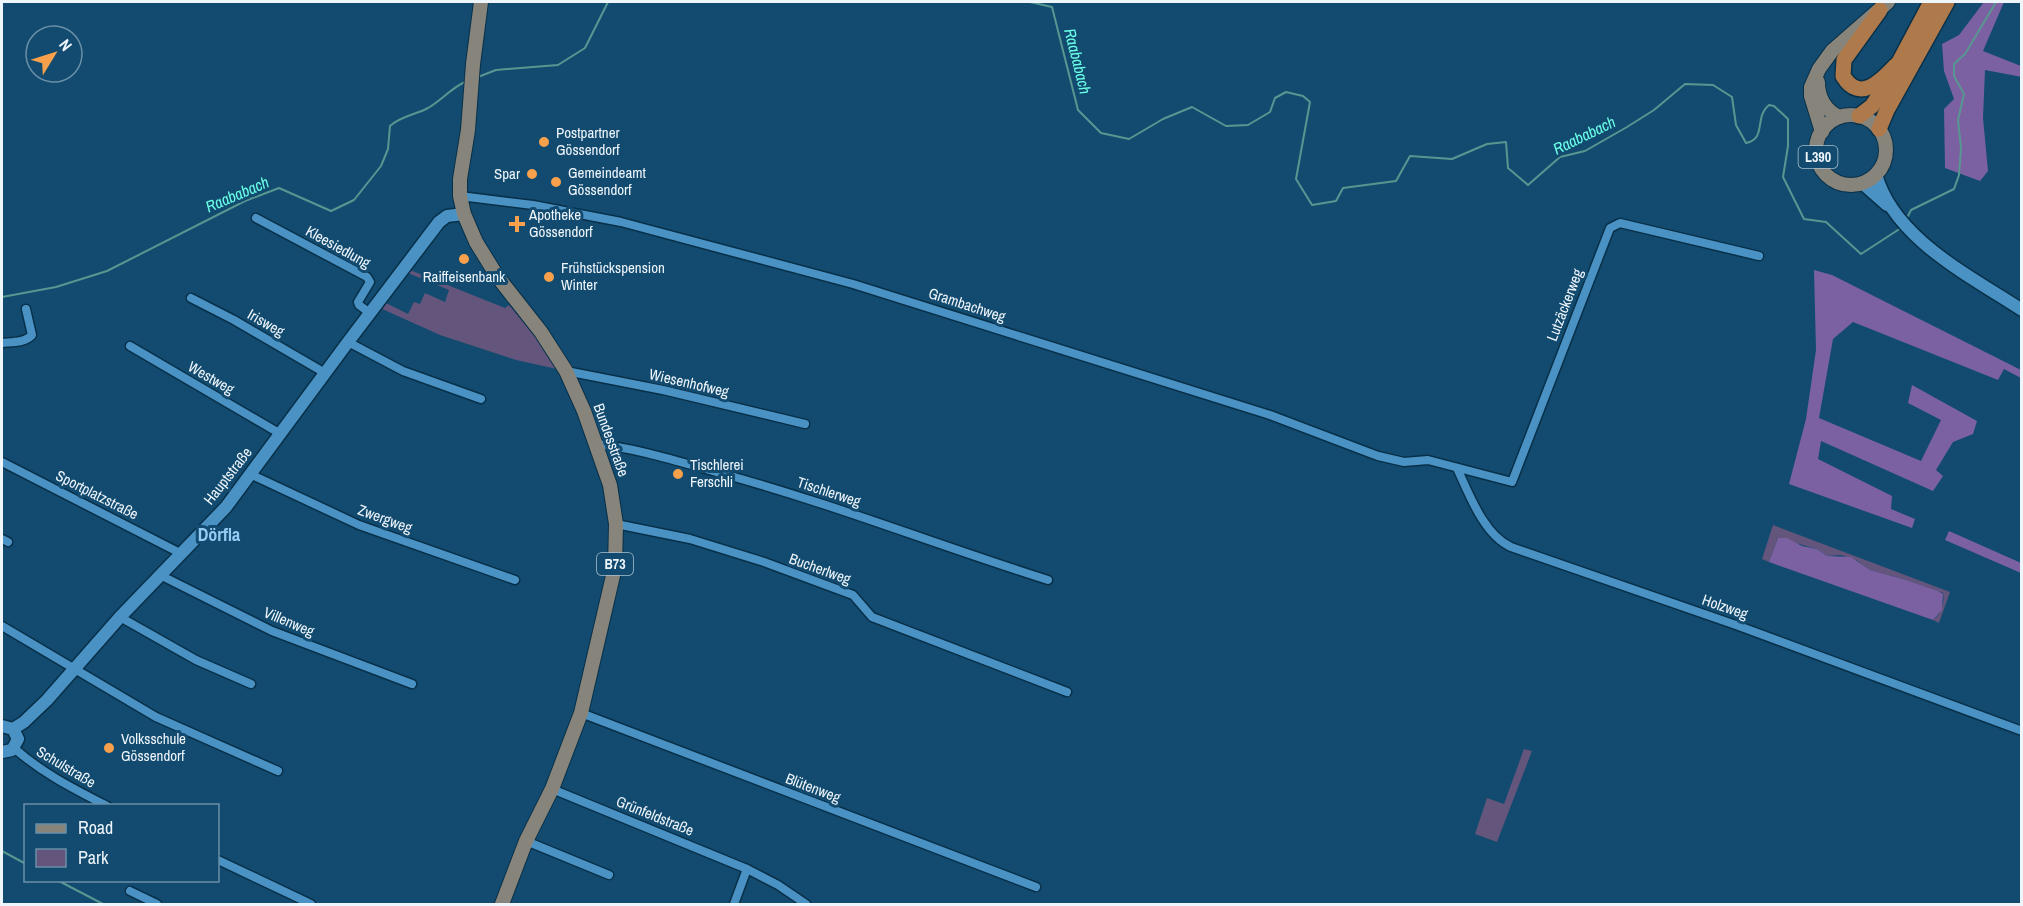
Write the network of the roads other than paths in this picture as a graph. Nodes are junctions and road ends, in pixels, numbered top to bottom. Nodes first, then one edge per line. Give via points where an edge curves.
1 (481, 2) edge
2 (1930, 2) edge
3 (1947, 2) edge
4 (1884, 6) edge
5 (1896, 65) junction
6 (1818, 74) junction
7 (1859, 116) junction
8 (1839, 117) junction
9 (1879, 129) junction
10 (1822, 132) junction
11 (1876, 174) junction
12 (1862, 183) junction
13 (460, 196) junction
14 (1893, 209) junction
15 (464, 214) junction
16 (256, 218) dead end
17 (1759, 256) dead end
18 (191, 298) dead end
19 (26, 309) dead end
20 (2022, 310) edge
21 (370, 313) junction
22 (348, 342) junction
23 (2, 343) edge
24 (130, 346) dead end
25 (566, 371) junction
26 (325, 373) junction
27 (481, 399) dead end
28 (805, 424) dead end
29 (279, 433) junction
30 (596, 444) junction
31 (2, 462) edge
32 (1457, 468) junction
33 (250, 474) junction
34 (616, 524) junction
35 (180, 553) junction
36 (159, 575) junction
37 (515, 580) dead end
38 (1048, 580) dead end
39 (120, 617) junction
40 (2, 626) edge
41 (74, 669) junction
42 (251, 684) dead end
43 (412, 684) dead end
44 (1067, 692) dead end
45 (581, 713) junction
46 (7, 727) edge
47 (2022, 731) edge
48 (8, 750) edge
49 (278, 771) dead end
50 (552, 789) junction
51 (103, 804) edge
52 (526, 842) junction
53 (219, 860) edge
54 (747, 869) junction
55 (609, 875) dead end
56 (1036, 887) dead end
57 (129, 891) dead end
58 (157, 904) edge
59 (311, 904) edge
60 (502, 904) edge
61 (734, 904) edge
62 (806, 904) edge

1 - 13 main road, Bundesstraße / B73
2 - 5 highway
3 - 9 highway
4 - 5 highway via 1844,60 1843,76 1852,86 1870,88
4 - 6 main road, L390 via 1824,59
5 - 7 highway via 1880,96
6 - 8 main road via 1823,103
6 - 10 main road, L390 via 1811,96
7 - 8 main road
7 - 9 main road
8 - 10 main road, L390
9 - 11 main road via 1886,151
10 - 12 main road, L390 via 1817,152 1824,171 1838,182
11 - 12 main road
11 - 14 main road
12 - 14 main road
13 - 15 main road, Bundesstraße / B73
13 - 32 street, Grambachweg via 621,222 853,284 1270,415 1378,456 1404,462 1428,460
14 - 20 main road via 1929,248
15 - 21 main road, Hauptstraße via 447,216 440,222
15 - 25 main road, Bundesstraße / B73 via 497,276
16 - 21 street, Kleesiedlung via 367,277 370,282 358,305
17 - 32 street, Lutzäckerweg via 1620,223 1610,228 1512,482
18 - 26 street, Irisweg
19 - 23 street via 32,335 18,342
21 - 22 main road, Hauptstraße
22 - 26 main road, Hauptstraße
22 - 27 street via 403,371
24 - 29 street, Westweg
25 - 28 street, Wiesenhofweg
25 - 30 main road, Bundesstraße / B73
26 - 29 main road, Hauptstraße
29 - 33 main road, Hauptstraße
30 - 34 main road, Bundesstraße / B73 via 610,485
30 - 38 street, Tischlerweg via 752,482
31 - 35 street, Sportplatzstraße
32 - 47 street, Holzweg via 1491,533 1500,542
33 - 35 main road, Hauptstraße via 226,507
33 - 37 street, Zwergweg via 359,525
34 - 44 street, Bucherlweg via 690,539 854,595 872,617
34 - 45 main road, Bundesstraße / B73 via 615,567
35 - 36 main road, Hauptstraße
36 - 39 main road, Hauptstraße
36 - 43 street, Villenweg via 272,631
39 - 41 main road, Hauptstraße
39 - 42 street via 196,660
40 - 41 street
41 - 46 main road, Hauptstraße via 24,722
41 - 49 street via 156,717
45 - 50 main road, Bundesstraße / B73
45 - 56 street, Blütenweg
46 - 48 main road, Hauptstraße via 18,739
48 - 51 street, Schulstraße
50 - 52 main road, Bundesstraße / B73
50 - 54 street, Grünfeldstraße
52 - 55 street
52 - 60 main road, Bundesstraße / B73
53 - 59 street
54 - 61 street
54 - 62 street, Grünfeldstraße
57 - 58 street

